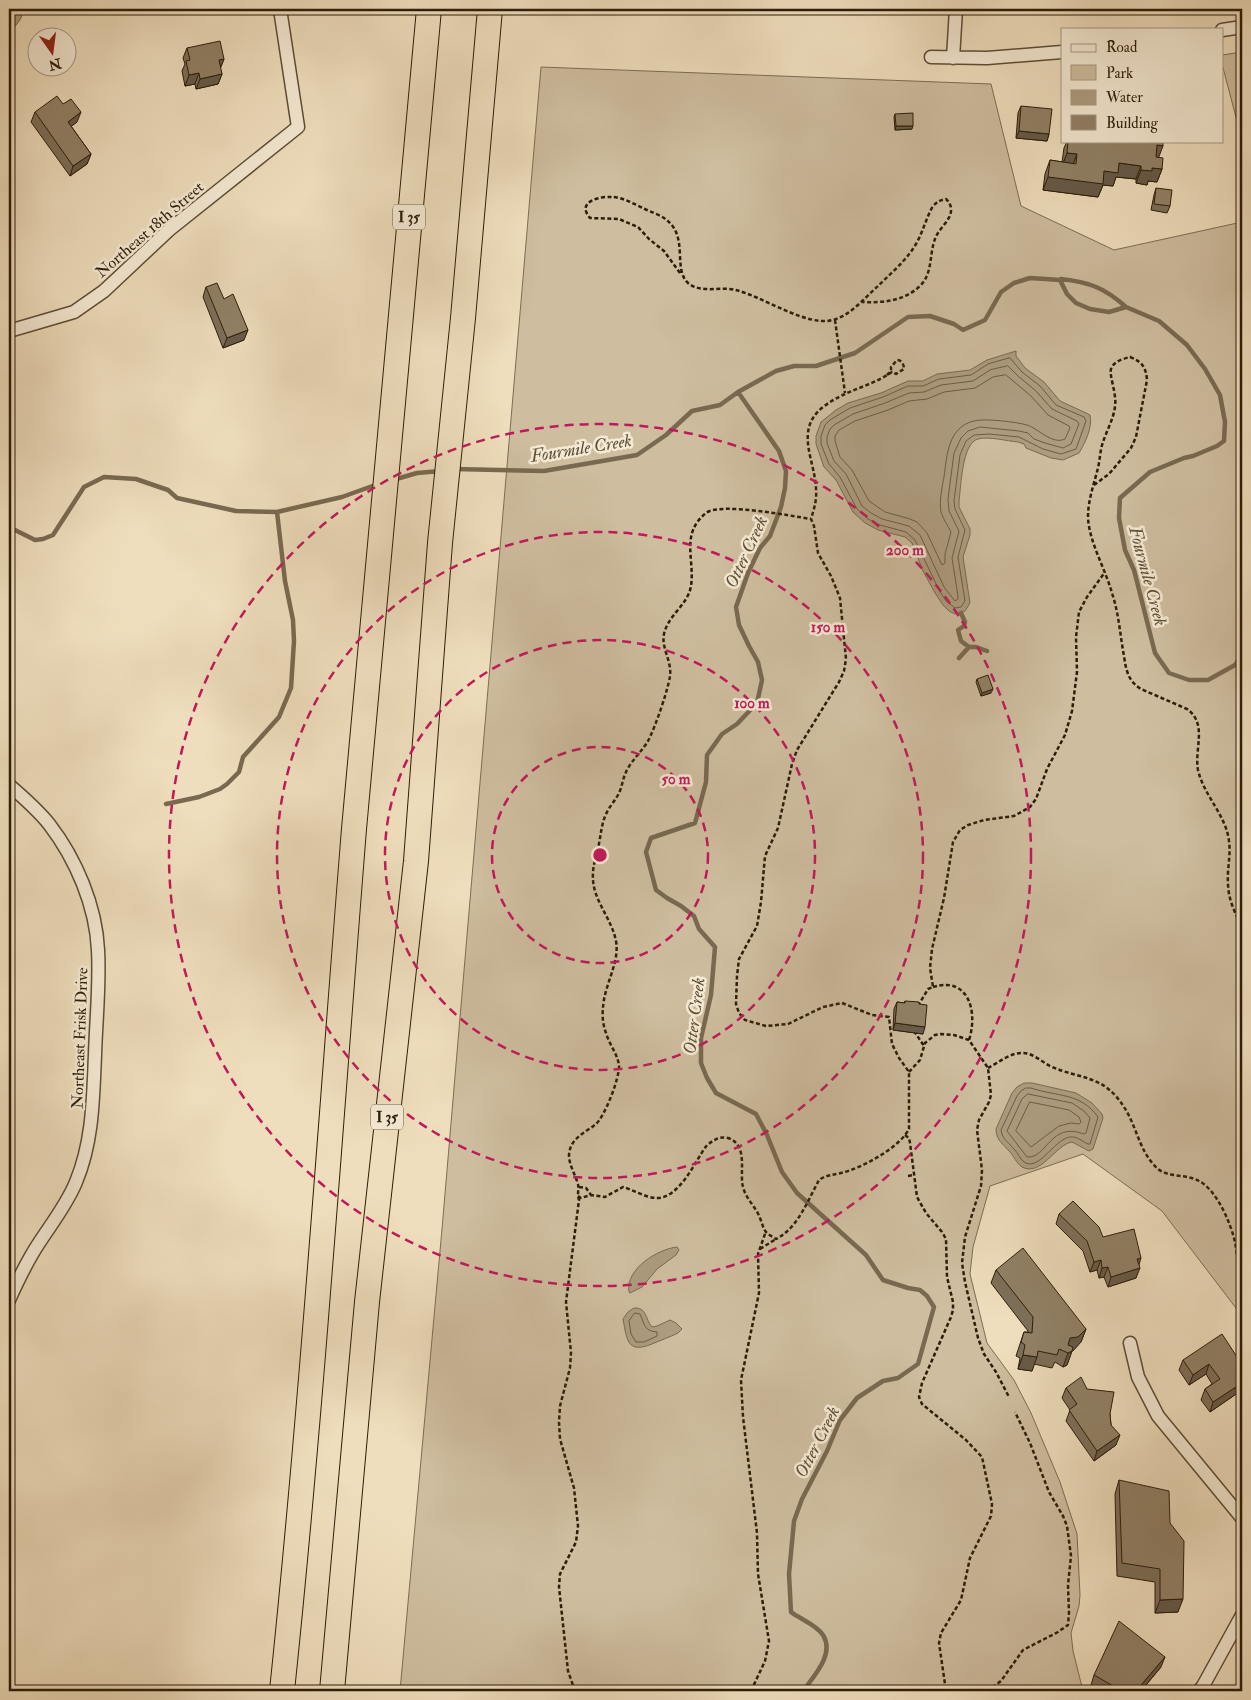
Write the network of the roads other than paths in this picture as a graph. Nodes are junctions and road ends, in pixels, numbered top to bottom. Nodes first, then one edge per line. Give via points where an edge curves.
1 (280, 9) edge
2 (429, 9) edge
3 (490, 9) edge
4 (956, 9) edge
5 (1242, 27) edge
6 (1224, 30) edge
7 (1061, 52) edge
8 (931, 57) dead end
9 (952, 58) junction
10 (9, 332) edge
11 (9, 784) edge
12 (9, 1300) edge
13 (1130, 1343) dead end
14 (1242, 1518) edge
15 (1242, 1615) edge
16 (282, 1691) edge
17 (332, 1691) edge
18 (1199, 1691) edge

1 - 10 street, Northeast 18th Street via 298,127 169,230 104,291 74,312
2 - 16 highway, I 35 via 389,425
3 - 17 highway, I 35 via 440,544 416,861 367,1302
4 - 9 street
5 - 6 street
7 - 9 street
8 - 9 street
11 - 12 street, Northeast Frisk Drive via 49,824 79,875 94,922 98,948 89,1142 69,1198 26,1264
13 - 14 street via 1138,1377 1158,1416
15 - 18 street

